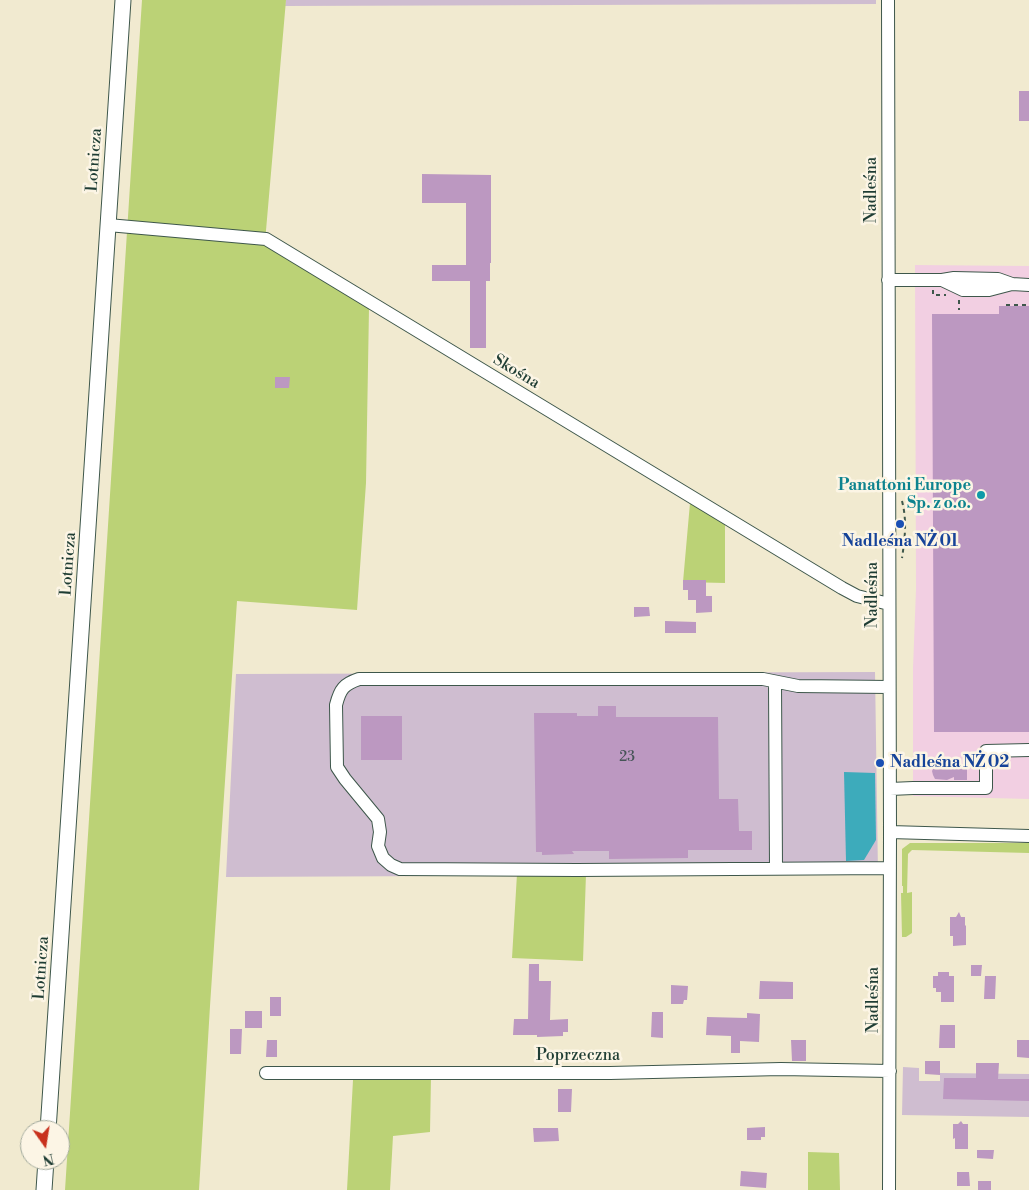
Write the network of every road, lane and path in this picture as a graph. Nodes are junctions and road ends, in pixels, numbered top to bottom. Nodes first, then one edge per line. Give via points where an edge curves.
1 (123, 0) edge
2 (888, 0) edge
3 (108, 226) junction
4 (888, 280) junction
5 (1029, 285) edge
6 (959, 295) dead end
7 (1006, 305) dead end
8 (1029, 305) edge
9 (959, 310) dead end
10 (889, 604) junction
11 (775, 682) junction
12 (889, 687) junction
13 (1029, 750) edge
14 (890, 789) junction
15 (890, 832) junction
16 (1029, 836) edge
17 (776, 868) junction
18 (890, 868) junction
19 (890, 1070) junction
20 (266, 1073) dead end
21 (49, 1120) edge
22 (45, 1170) edge
23 (44, 1190) edge
24 (889, 1190) edge

1 - 3 main road, Lotnicza
2 - 4 street, Nadleśna
3 - 10 street, Skośna via 266,239 842,588 857,596
3 - 21 main road, Lotnicza
4 - 5 street via 998,279
4 - 10 street, Nadleśna
6 - 9 path
7 - 8 path
10 - 12 street, Nadleśna
11 - 12 street via 798,686
11 - 17 street
11 - 17 street via 763,679 359,679 342,688 336,705 337,767 378,819 378,846 383,858 400,869
12 - 14 street, Nadleśna
13 - 14 street via 986,751 986,788
14 - 15 street, Nadleśna
15 - 16 street
15 - 18 street, Nadleśna
17 - 18 street
18 - 19 street, Nadleśna
19 - 20 street, Poprzeczna
19 - 24 street, Nadleśna
22 - 23 main road

